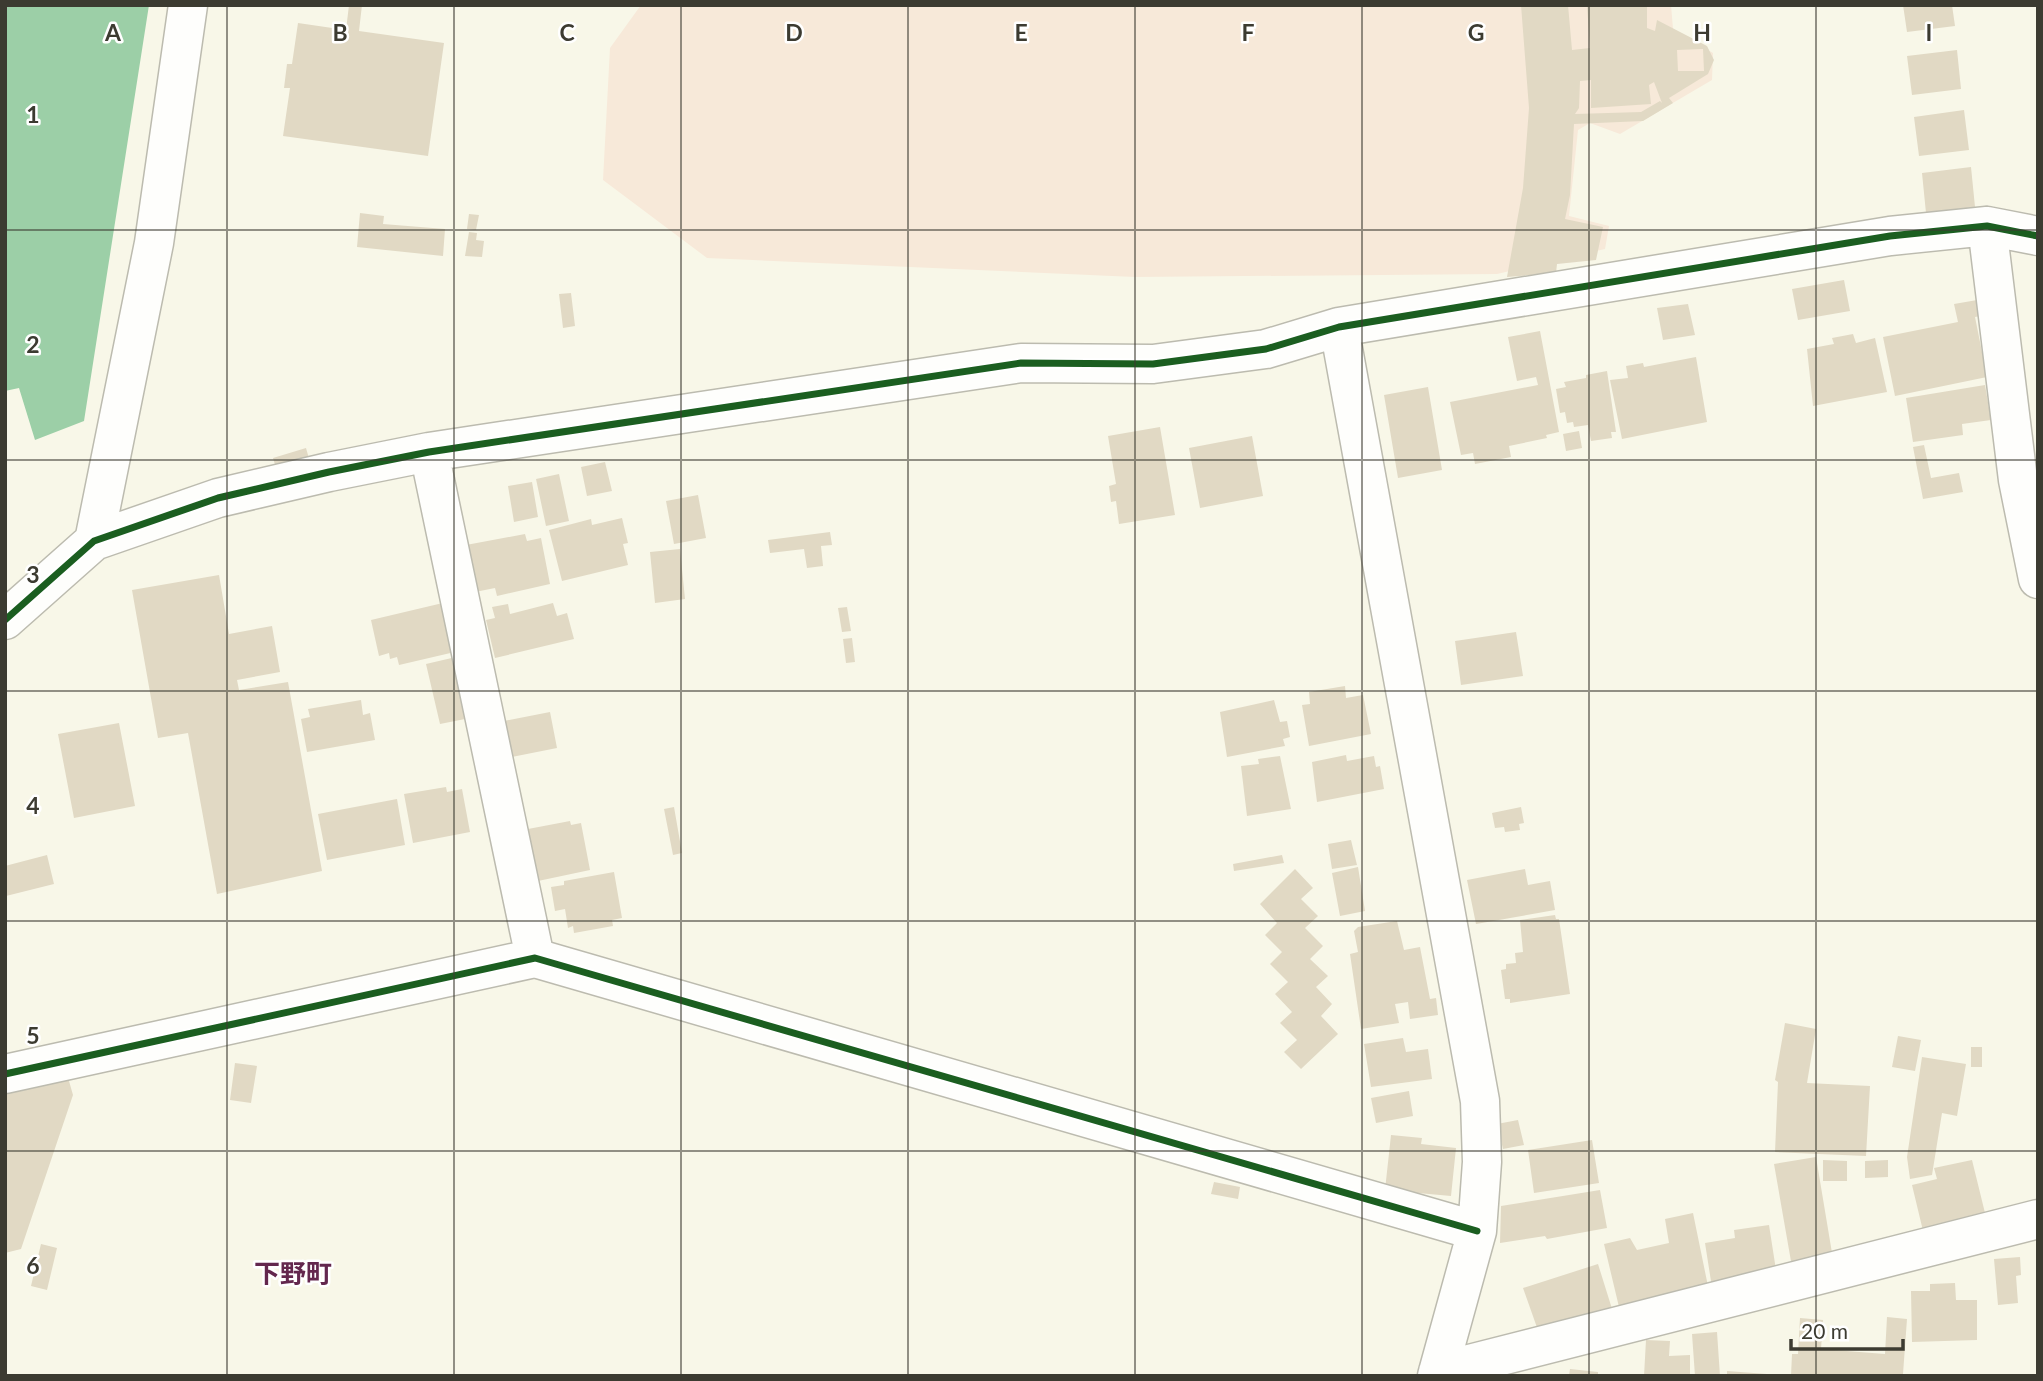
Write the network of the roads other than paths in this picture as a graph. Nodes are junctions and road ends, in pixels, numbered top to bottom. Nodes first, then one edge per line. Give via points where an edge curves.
1 (188, 5) edge
2 (1987, 226) junction
3 (2038, 236) edge
4 (1339, 327) junction
5 (429, 452) junction
6 (94, 541) junction
7 (2038, 579) edge
8 (5, 620) edge
9 (535, 958) junction
10 (5, 1074) edge
11 (2038, 1219) edge
12 (1478, 1231) junction
13 (1437, 1374) edge

1 - 6 street via 154,243
2 - 3 street
2 - 4 street via 1890,236
2 - 7 street via 2018,480
4 - 5 street via 1254,351 1153,365 1021,363
4 - 12 street via 1480,1101
5 - 6 street via 218,498
5 - 9 street
6 - 8 street
9 - 10 street
9 - 12 street
11 - 13 street
12 - 13 street

